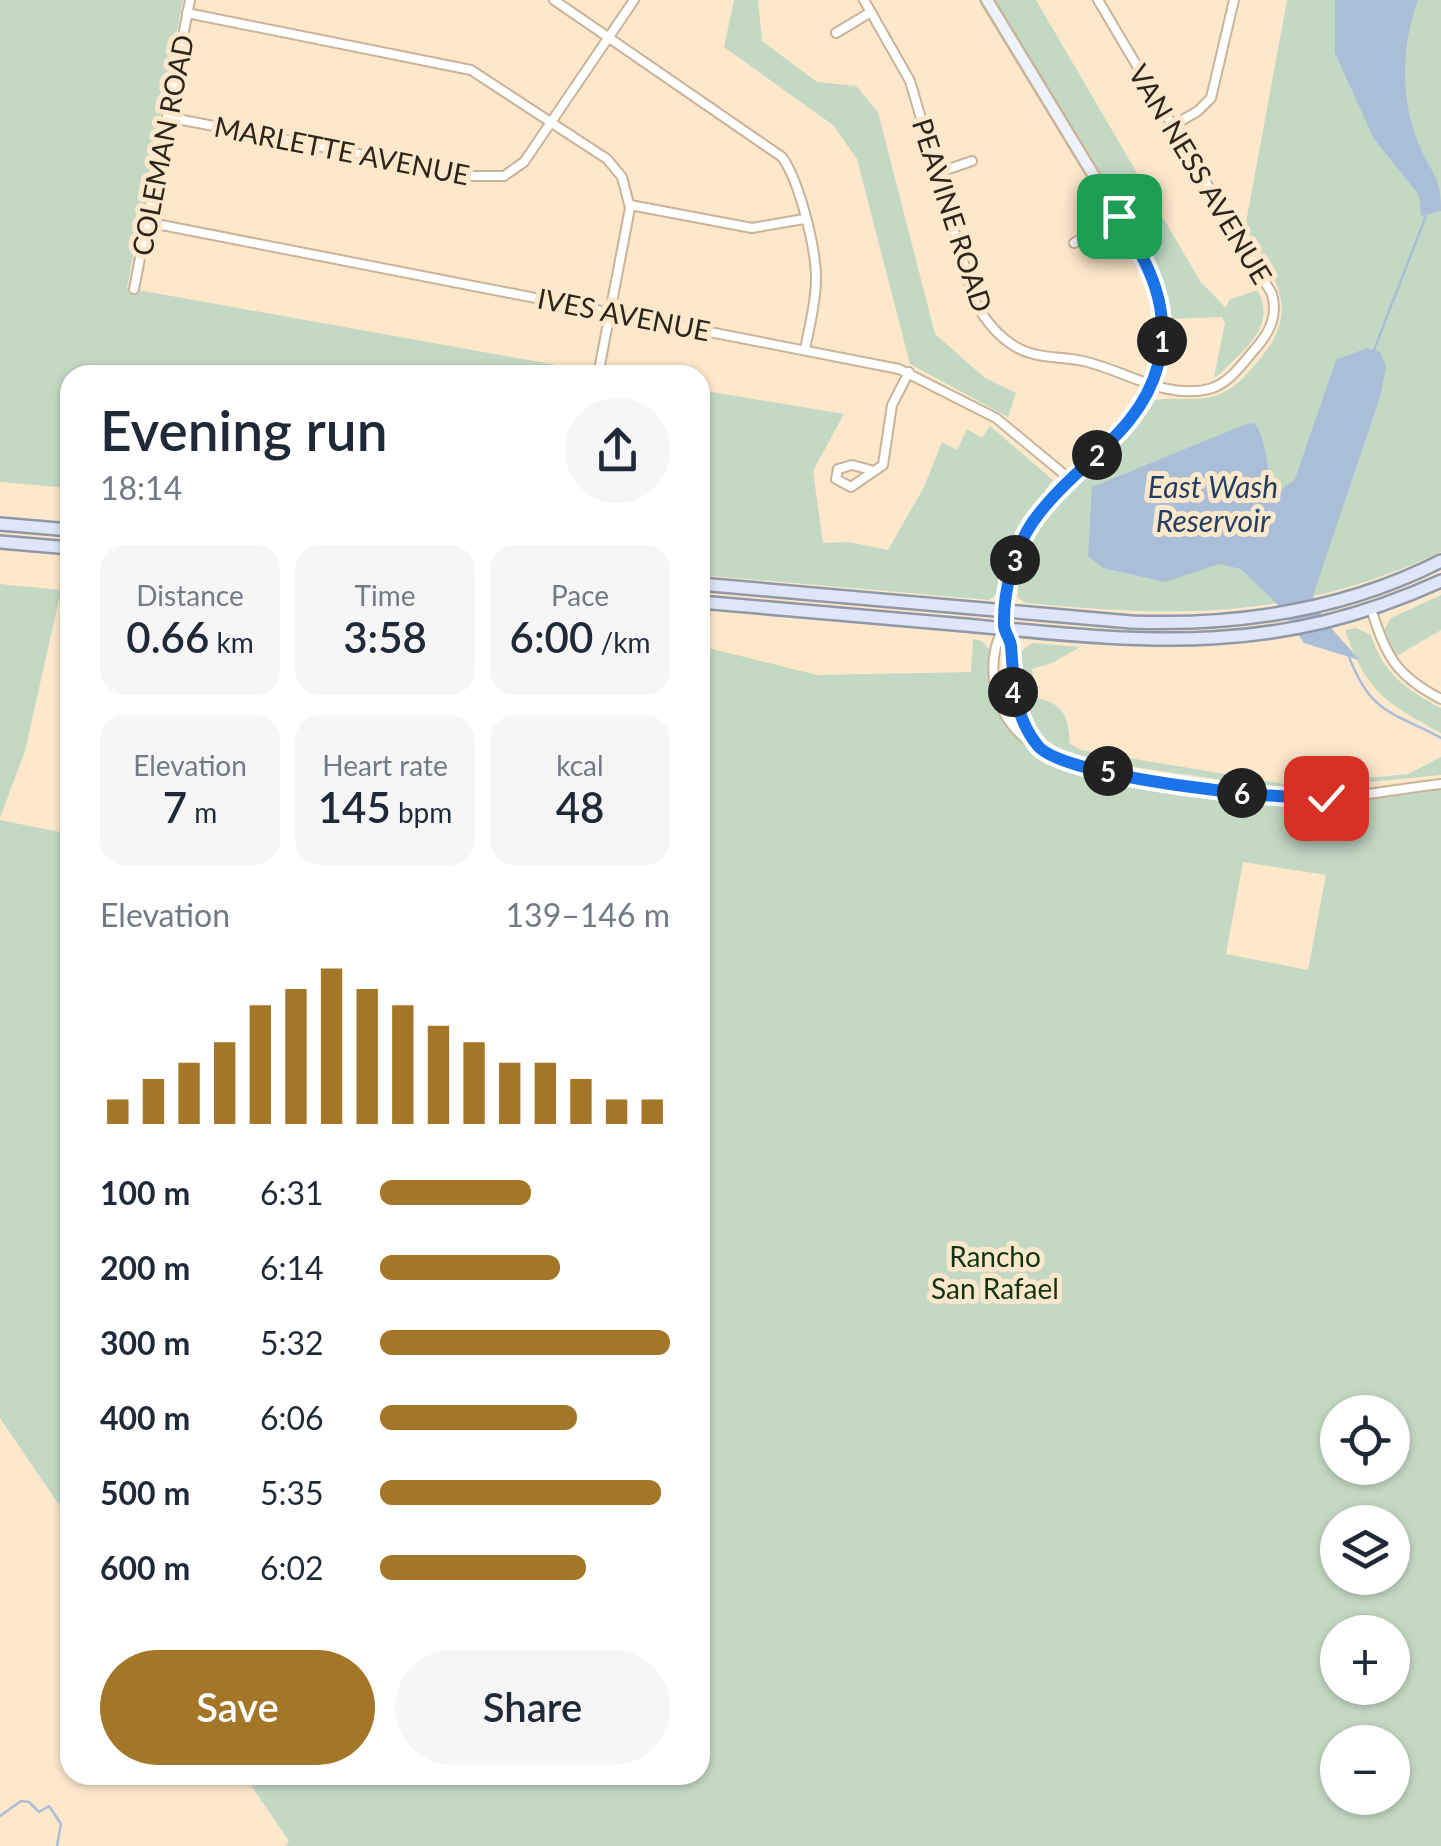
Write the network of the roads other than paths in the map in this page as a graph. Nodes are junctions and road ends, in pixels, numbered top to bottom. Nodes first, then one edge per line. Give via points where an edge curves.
1 (190, 0) edge
2 (554, 0) edge
3 (634, 0) edge
4 (864, 0) edge
5 (986, 0) edge
6 (1098, 0) edge
7 (1234, 0) edge
8 (871, 12) junction
9 (187, 13) junction
10 (836, 33) dead end
11 (609, 37) junction
12 (167, 117) junction
13 (552, 122) junction
14 (1172, 126) junction
15 (972, 162) dead end
16 (937, 173) junction
17 (630, 205) junction
18 (1119, 216) junction
19 (804, 220) junction
20 (146, 222) junction
21 (1074, 243) dead end
22 (134, 289) dead end
23 (611, 312) junction
24 (805, 350) junction
25 (600, 365) edge
26 (909, 372) junction
27 (1152, 384) junction
28 (870, 470) dead end
29 (1071, 480) junction
30 (0, 524) edge
31 (60, 529) edge
32 (0, 542) edge
33 (60, 547) edge
34 (1441, 561) edge
35 (1441, 582) edge
36 (1392, 583) junction
37 (710, 585) edge
38 (1365, 592) junction
39 (710, 603) edge
40 (1371, 609) junction
41 (1006, 611) junction
42 (1339, 619) junction
43 (1003, 629) junction
44 (1441, 699) edge
45 (1037, 745) junction
46 (1441, 784) edge

1 - 9 street, COLEMAN ROAD
2 - 11 street
3 - 11 street, MARLETTE AVENUE
4 - 8 street, PEAVINE ROAD
5 - 18 street
6 - 14 street, VAN NESS AVENUE
7 - 14 street via 1211,98
8 - 10 street
8 - 16 street, PEAVINE ROAD via 910,82
9 - 12 street, COLEMAN ROAD
9 - 13 street via 472,70
11 - 13 street, MARLETTE AVENUE
11 - 19 street via 775,150 793,176
12 - 13 street, MARLETTE AVENUE via 487,178 520,167
12 - 20 street, COLEMAN ROAD
13 - 17 street via 616,168
14 - 27 street, VAN NESS AVENUE via 1267,284 1275,312 1261,342 1219,386 1191,392
15 - 16 street
16 - 27 street, PEAVINE ROAD via 975,302 991,327 1024,351 1086,361
17 - 19 street via 752,228
17 - 23 street
18 - 21 street
18 - 27 street via 1159,297 1162,341
19 - 24 street via 816,276
20 - 22 street, COLEMAN ROAD
20 - 23 street, IVES AVENUE
23 - 24 street, IVES AVENUE
23 - 25 street
24 - 26 street, IVES AVENUE
26 - 28 street via 892,405 886,458
26 - 29 street, IVES AVENUE via 1003,422
27 - 29 street via 1131,420
29 - 41 street via 1024,537
30 - 31 main road
32 - 33 main road
34 - 36 main road
35 - 40 main road
36 - 38 main road
36 - 40 main road
37 - 41 main road
38 - 41 main road via 1223,621 1131,622
38 - 42 main road via 1358,607
39 - 43 main road
40 - 42 main road
40 - 44 street via 1395,667
41 - 43 street
42 - 43 main road via 1202,641
43 - 45 street via 1011,646 1015,699
43 - 45 street via 994,662 1000,703 1012,726
45 - 46 street via 1088,768 1270,797 1326,798

